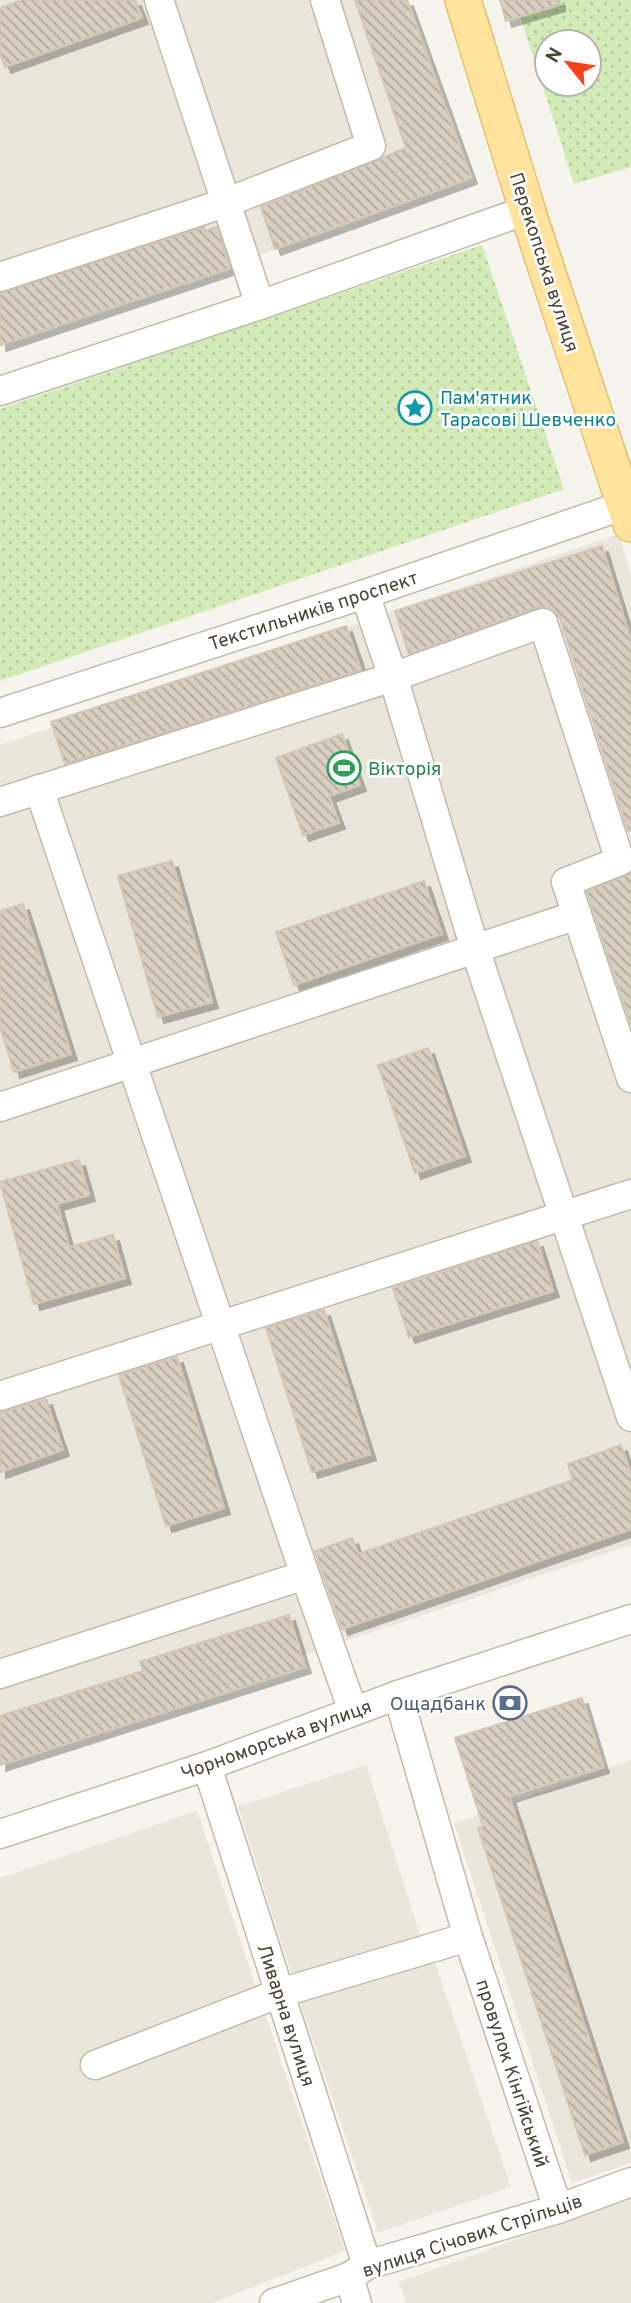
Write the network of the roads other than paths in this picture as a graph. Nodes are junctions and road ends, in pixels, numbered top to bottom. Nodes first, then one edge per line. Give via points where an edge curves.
1 (159, 0) edge
2 (325, 0) edge
3 (463, 0) edge
4 (225, 203) junction
5 (527, 210) junction
6 (0, 276) edge
7 (260, 305) junction
8 (0, 391) edge
9 (628, 514) edge
10 (365, 594) junction
11 (393, 677) junction
12 (0, 713) edge
13 (39, 789) junction
14 (0, 802) edge
15 (577, 915) junction
16 (475, 949) junction
17 (133, 1063) junction
18 (631, 1079) edge
19 (0, 1108) edge
20 (631, 1194) edge
21 (564, 1215) junction
22 (221, 1325) junction
23 (0, 1395) edge
24 (631, 1417) edge
25 (305, 1575) junction
26 (631, 1619) edge
27 (0, 1674) edge
28 (398, 1695) junction
29 (353, 1711) junction
30 (207, 1766) junction
31 (0, 1834) edge
32 (468, 1937) junction
33 (280, 1993) junction
34 (95, 2065) dead end
35 (631, 2182) edge
36 (558, 2209) junction
37 (358, 2282) edge
38 (274, 2303) edge

1 - 4 street
2 - 4 street via 371,146
3 - 5 main road, Перекопська вулиця
4 - 6 street
4 - 7 street
5 - 7 street
5 - 9 main road, Перекопська вулиця
7 - 8 street
9 - 10 street, Текстильників проспект
10 - 11 street
10 - 12 street, Текстильників проспект
11 - 13 street
11 - 15 street via 543,623 620,861 566,882
11 - 16 street
13 - 14 street
13 - 17 street
15 - 16 street
15 - 18 street
16 - 17 street
16 - 21 street
17 - 19 street
17 - 22 street
20 - 21 street
21 - 22 street
21 - 24 street
22 - 23 street
22 - 25 street
25 - 27 street
25 - 29 street
26 - 28 street, Чорноморська вулиця
28 - 29 street, Чорноморська вулиця
28 - 32 street, провулок Кінгійський
29 - 30 street, Чорноморська вулиця
30 - 31 street, Чорноморська вулиця
30 - 33 street, Ливарна вулиця
32 - 33 street
32 - 36 street, провулок Кінгійський
33 - 34 street
33 - 37 street, Ливарна вулиця
35 - 36 street, вулиця Січових Стрільців
36 - 37 street, вулиця Січових Стрільців
37 - 38 street, вулиця Січових Стрільців

